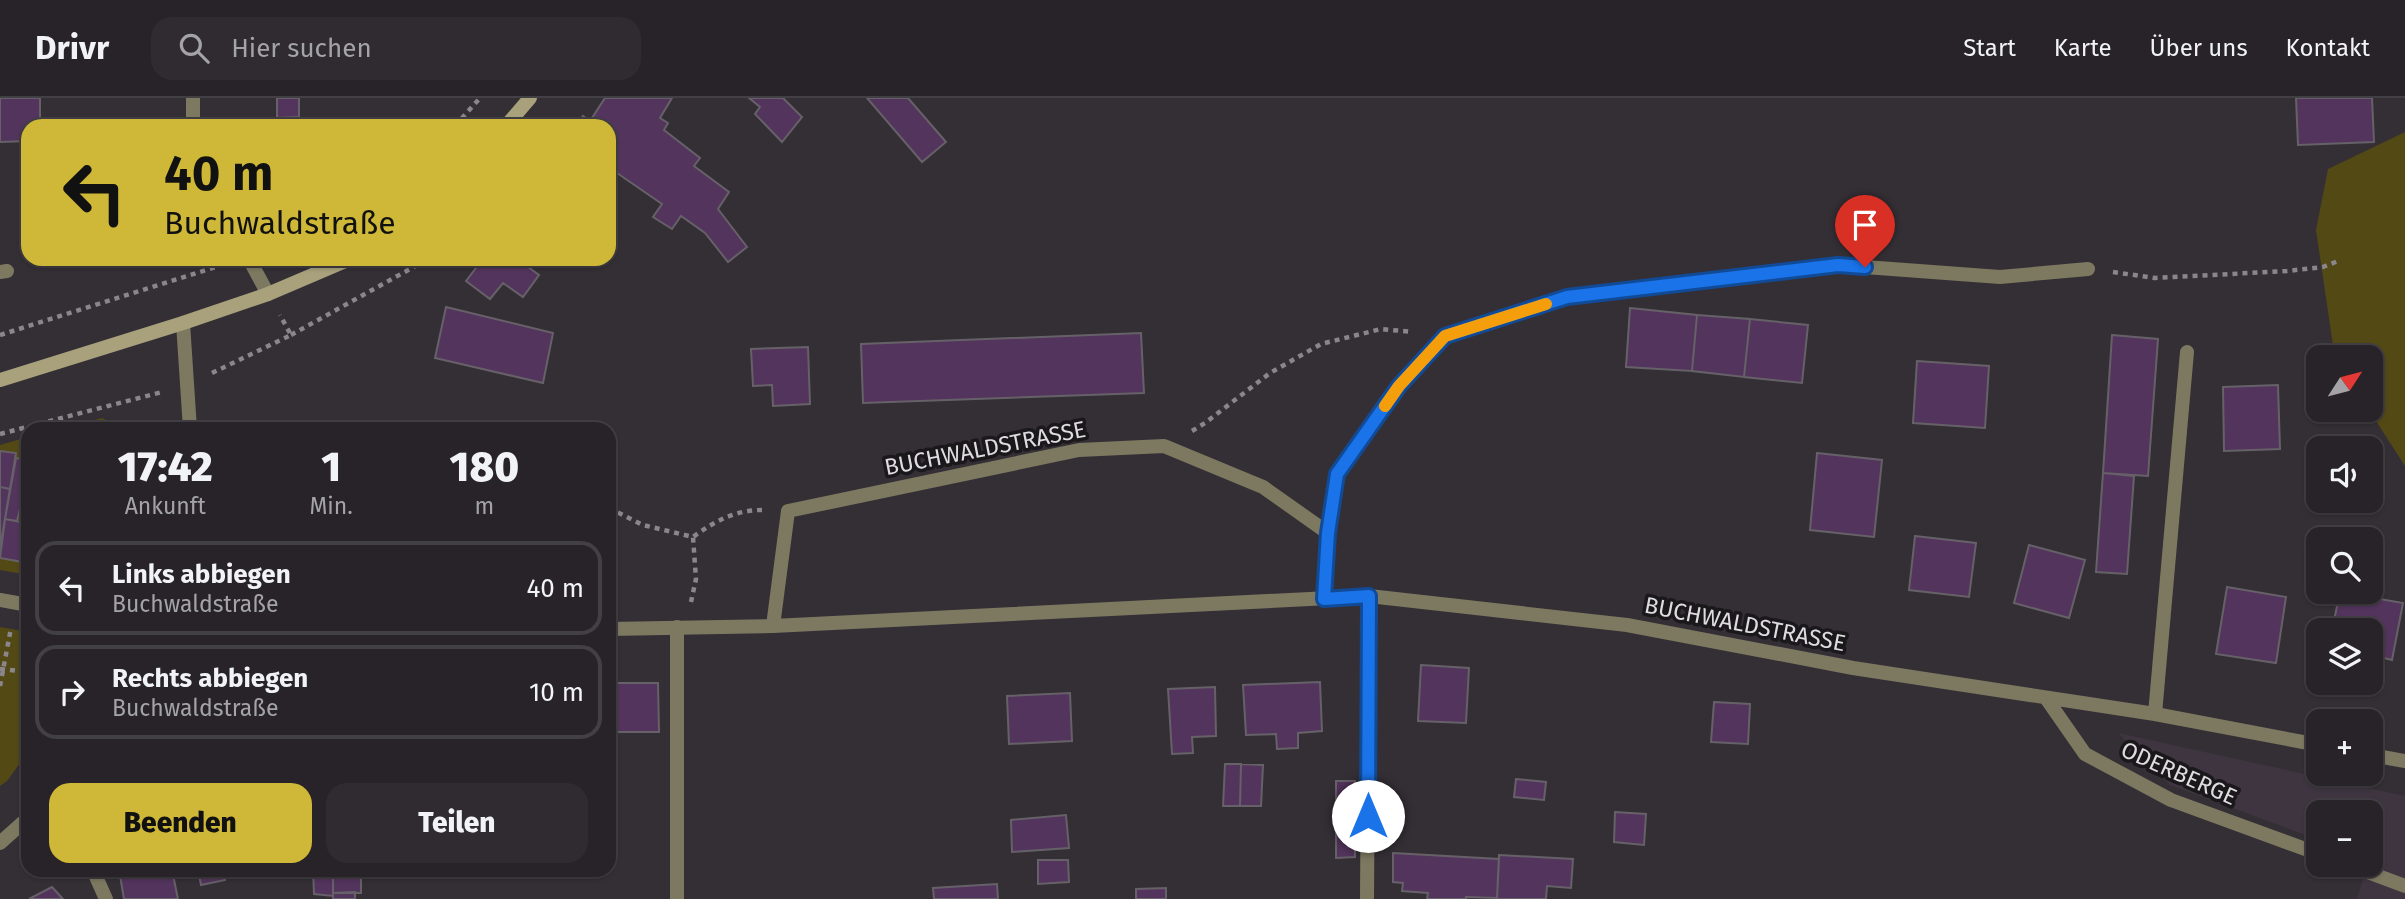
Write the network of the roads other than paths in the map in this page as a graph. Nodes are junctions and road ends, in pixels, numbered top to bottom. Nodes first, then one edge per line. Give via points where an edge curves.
1 (193, 98) edge
2 (530, 98) edge
3 (193, 119) edge
4 (512, 119) edge
5 (253, 266) edge
6 (334, 266) edge
7 (2088, 269) road end
8 (268, 294) junction
9 (183, 323) junction
10 (2187, 352) dead end
11 (0, 380) edge
12 (190, 422) edge
13 (1328, 533) junction
14 (1369, 596) junction
15 (1324, 599) junction
16 (0, 600) edge
17 (21, 604) edge
18 (774, 626) junction
19 (677, 627) junction
20 (616, 629) edge
21 (2046, 698) junction
22 (2155, 714) junction
23 (2306, 743) edge
24 (2383, 757) edge
25 (2405, 761) edge
26 (21, 824) edge
27 (0, 843) edge
28 (2306, 849) edge
29 (96, 877) edge
30 (2381, 877) edge
31 (2405, 886) edge
32 (106, 899) edge
33 (677, 899) edge
34 (1367, 899) edge

1 - 3 street
2 - 4 main road
5 - 8 street
6 - 8 main road
7 - 13 street via 2000,277 1838,265 1567,297 1445,336 1399,386 1337,474
8 - 9 main road
9 - 11 main road
9 - 12 street
10 - 22 street
13 - 15 street
13 - 18 street, BUCHWALDSTRASSE via 1263,487 1164,446 1079,450 788,511
14 - 15 street, BUCHWALDSTRASSE
14 - 21 street, BUCHWALDSTRASSE via 1628,625
14 - 34 street
15 - 18 street, BUCHWALDSTRASSE
16 - 17 street
18 - 19 street, BUCHWALDSTRASSE
19 - 20 street, BUCHWALDSTRASSE
19 - 33 street
21 - 22 street, BUCHWALDSTRASSE
21 - 28 street, ODERBERGE via 2085,754 2171,800
22 - 23 street, BUCHWALDSTRASSE
24 - 25 street
26 - 27 street
29 - 32 street
30 - 31 street

